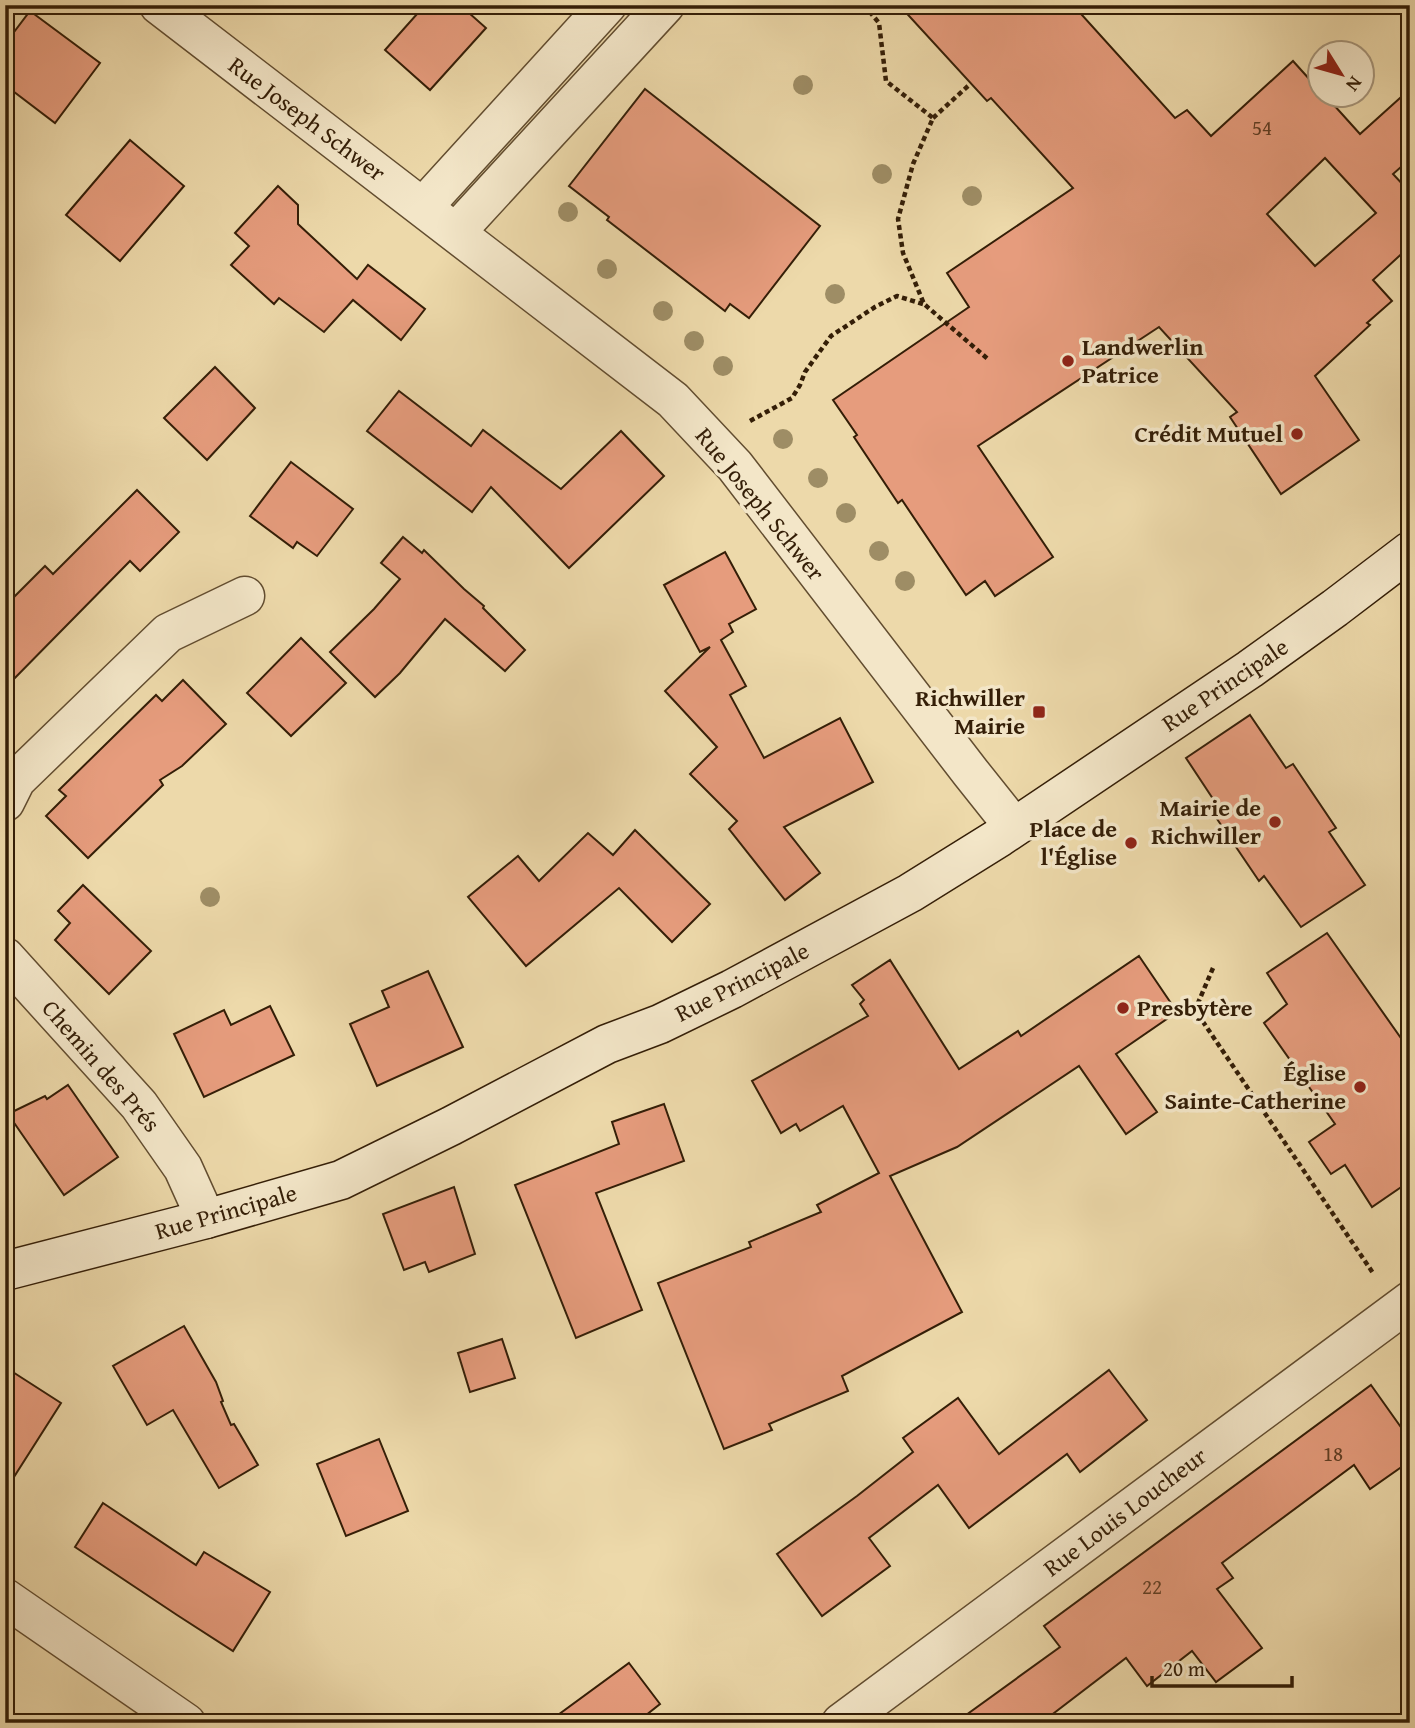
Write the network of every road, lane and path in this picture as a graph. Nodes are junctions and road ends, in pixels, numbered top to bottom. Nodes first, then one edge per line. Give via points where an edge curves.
1 (159, 5) edge
2 (607, 5) edge
3 (665, 5) edge
4 (864, 5) edge
5 (968, 86) dead end
6 (933, 118) junction
7 (423, 207) junction
8 (456, 232) junction
9 (924, 304) junction
10 (989, 360) dead end
11 (712, 442) junction
12 (1410, 551) edge
13 (246, 596) dead end
14 (5, 802) edge
15 (1014, 827) junction
16 (5, 957) edge
17 (1213, 968) dead end
18 (206, 1219) junction
19 (5, 1271) edge
20 (1404, 1306) edge
21 (5, 1598) edge
22 (186, 1723) edge
23 (841, 1723) edge

1 - 7 street, Rue Joseph Schwer
2 - 7 street
3 - 8 street
4 - 6 path via 879,23 886,81
5 - 6 path
6 - 9 path via 913,164 898,219 903,253
7 - 8 street, Rue Joseph Schwer
8 - 11 street, Rue Joseph Schwer via 673,400
9 - 10 path
9 - 11 path via 897,296 875,307 831,336 792,398
11 - 15 street, Rue Joseph Schwer
12 - 15 street, Rue Principale via 1250,669
13 - 14 street via 168,634 16,780
15 - 18 street, Rue Principale via 910,893 732,989 607,1044 341,1180
16 - 18 street, Chemin des Prés via 139,1105 183,1168
17 - 20 path via 1195,1010
18 - 19 street, Rue Principale
20 - 23 street, Rue Louis Loucheur
21 - 22 street

